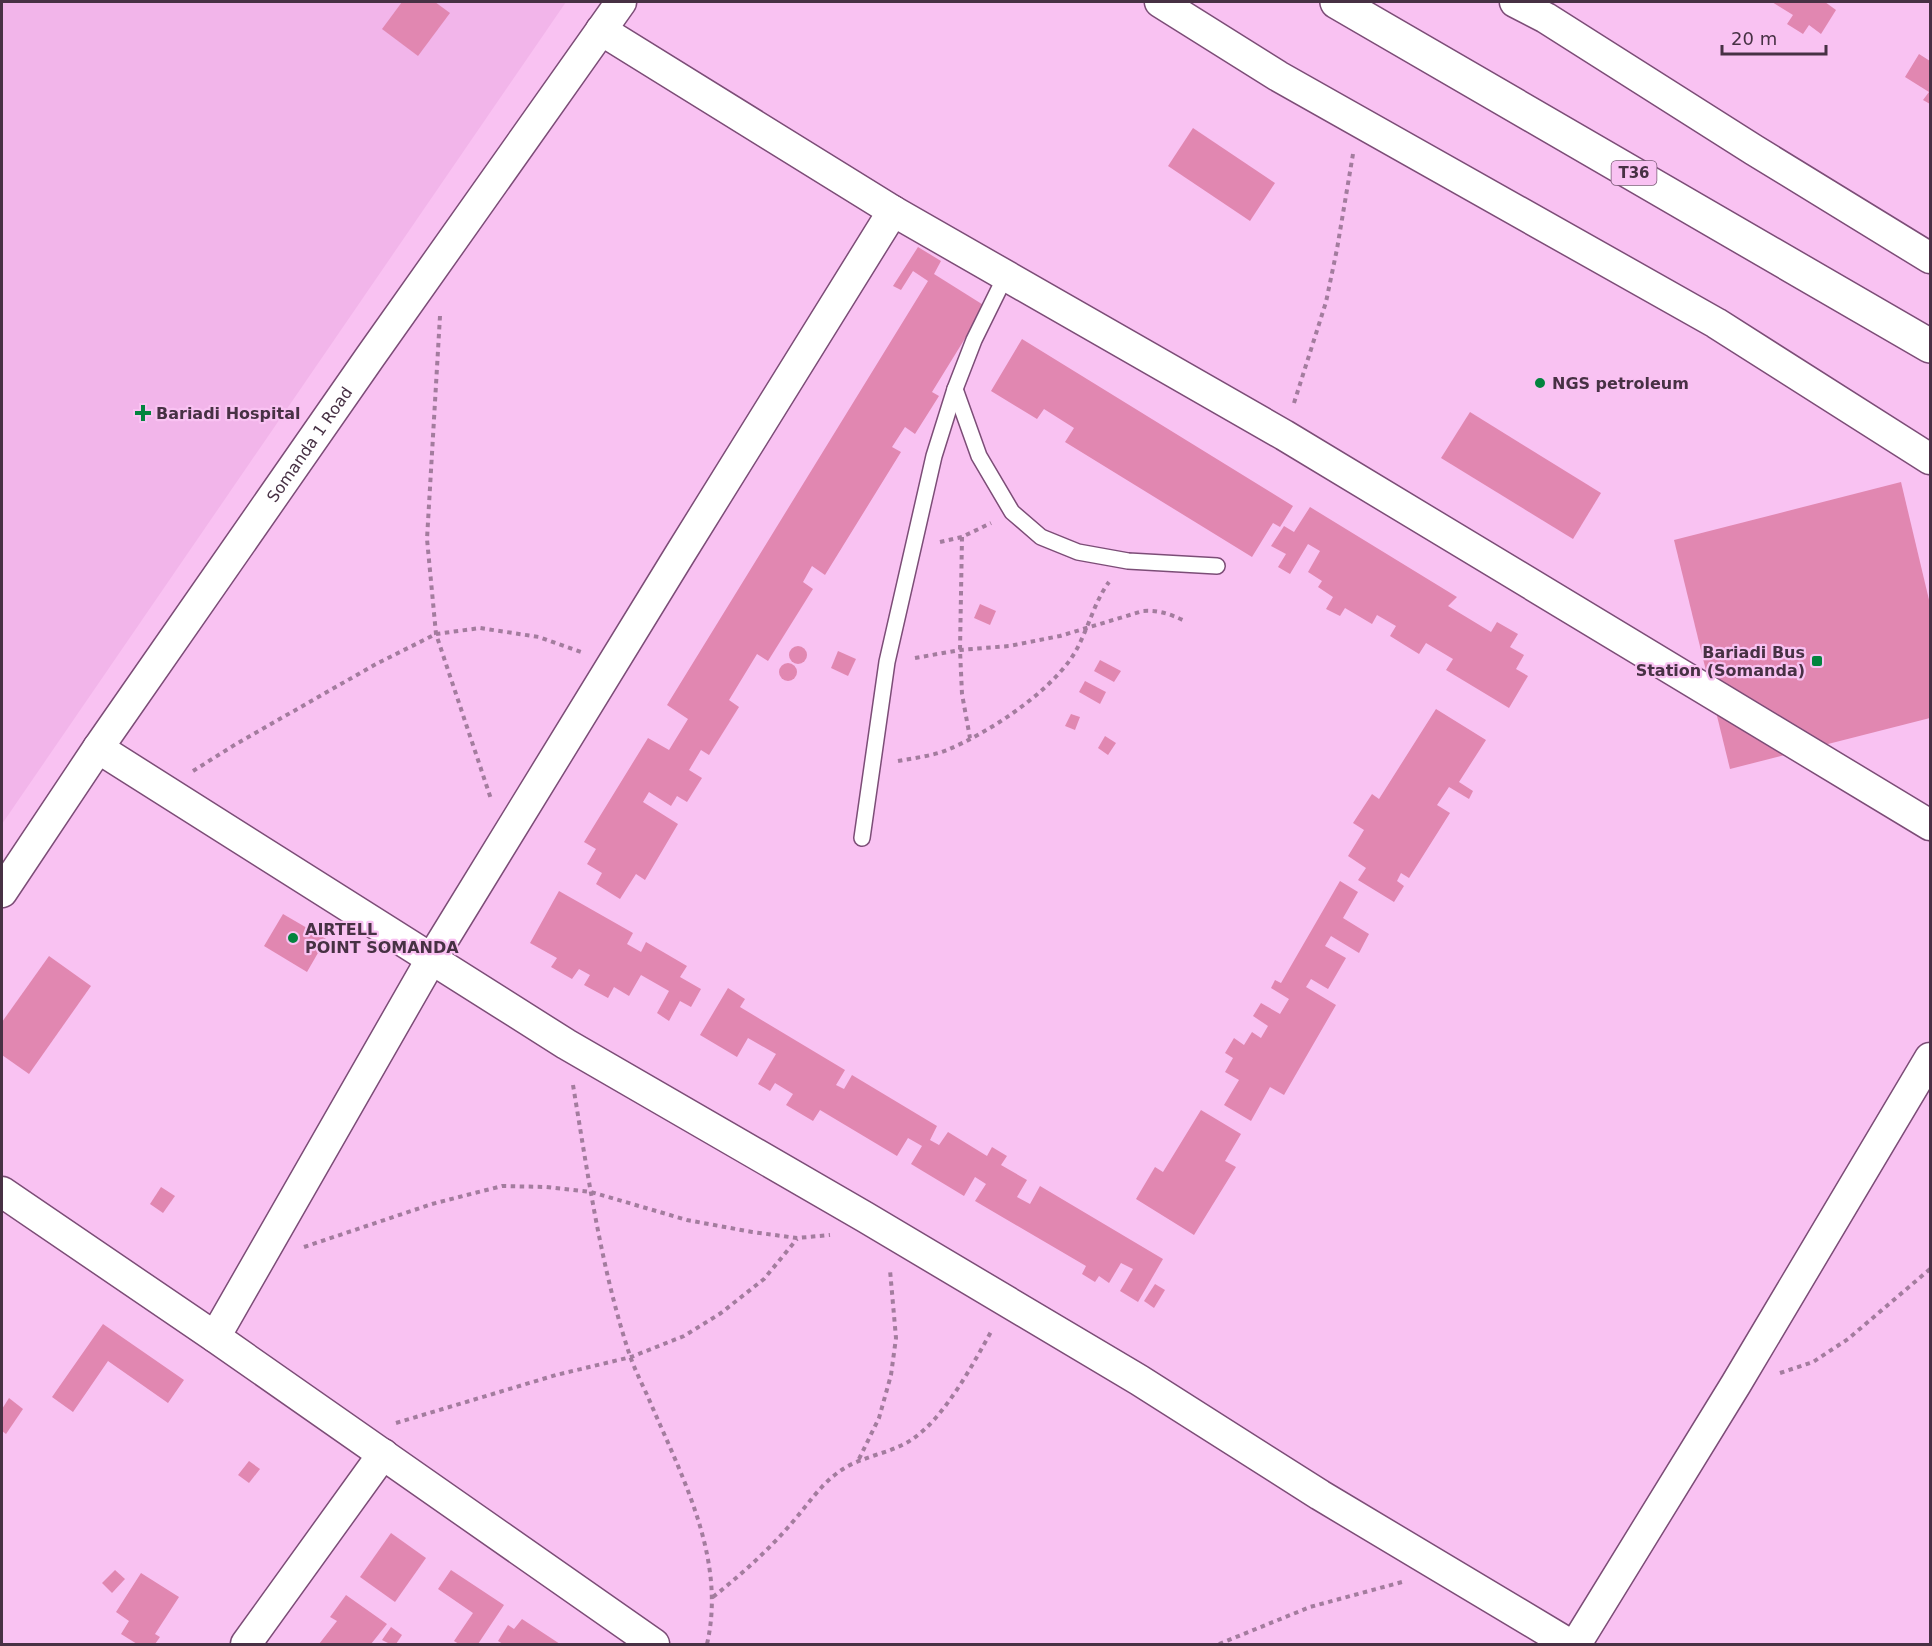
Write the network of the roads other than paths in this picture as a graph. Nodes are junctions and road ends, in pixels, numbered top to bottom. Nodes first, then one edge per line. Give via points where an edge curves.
1 (621, 2) edge
2 (1160, 2) edge
3 (1337, 2) edge
4 (1515, 2) edge
5 (601, 30) junction
6 (893, 211) junction
7 (1930, 258) edge
8 (1006, 275) junction
9 (1930, 346) edge
10 (955, 389) junction
11 (1930, 459) edge
12 (1217, 566) dead end
13 (98, 748) junction
14 (1930, 825) edge
15 (862, 838) dead end
16 (2, 892) edge
17 (432, 958) junction
18 (1930, 1058) edge
19 (2, 1192) edge
20 (215, 1337) junction
21 (383, 1454) junction
22 (246, 1644) edge
23 (654, 1644) edge
24 (1569, 1644) edge
25 (1576, 1644) edge

1 - 5 street, Somanda 1 Road
2 - 11 street via 1278,76 1716,323
3 - 9 highway, T36
4 - 7 street
5 - 6 street
5 - 13 street, Somanda 1 Road
6 - 8 street
6 - 17 street
8 - 10 lane
8 - 14 street via 1284,435
10 - 12 lane via 980,456 1012,512 1041,537 1078,552 1128,561
10 - 15 lane via 934,456 887,662
13 - 16 street, Somanda 1 Road
13 - 17 street
17 - 20 street
17 - 24 street via 566,1044 1139,1380 1320,1495
18 - 25 street
19 - 20 street
20 - 21 street
21 - 22 street
21 - 23 street

